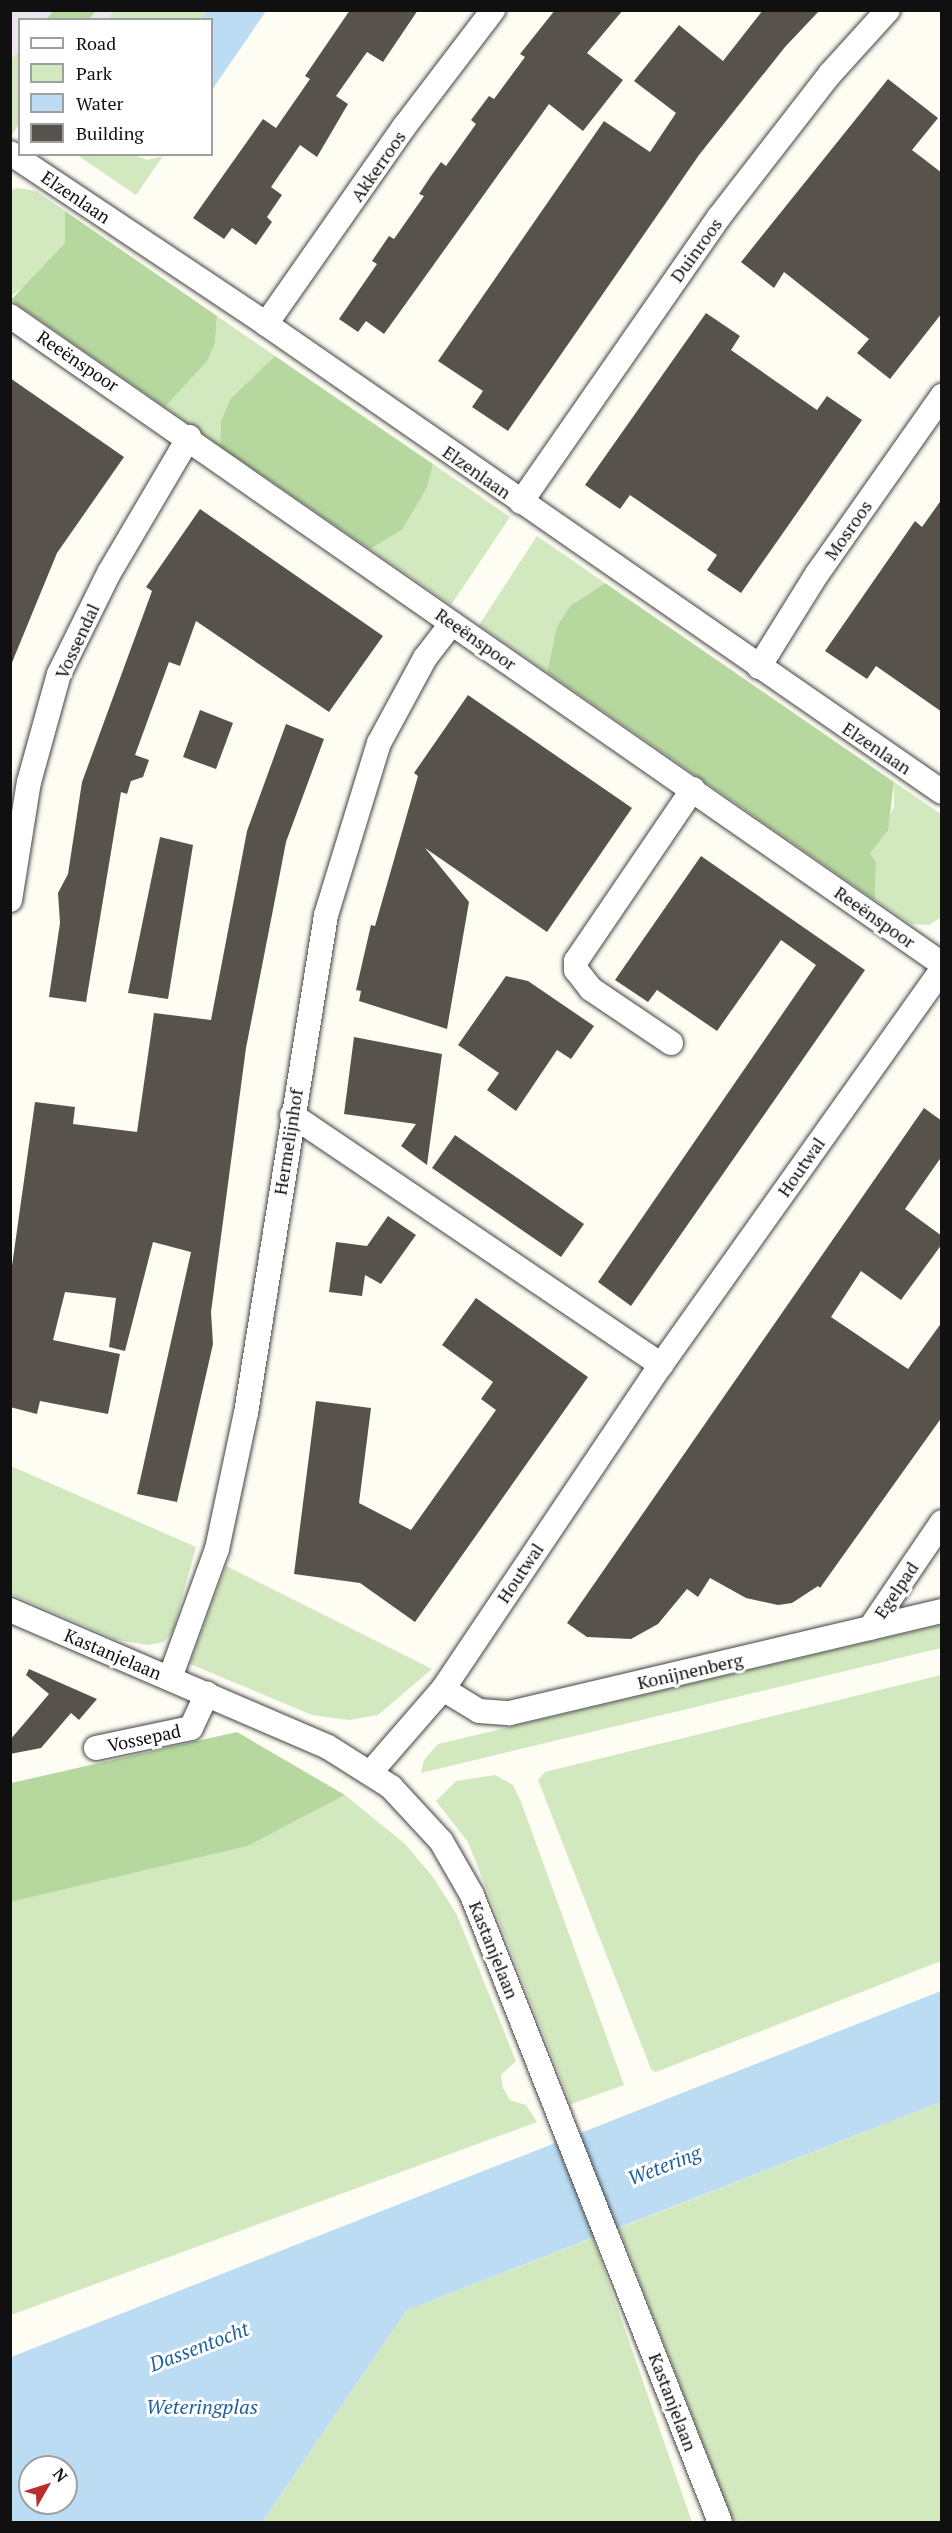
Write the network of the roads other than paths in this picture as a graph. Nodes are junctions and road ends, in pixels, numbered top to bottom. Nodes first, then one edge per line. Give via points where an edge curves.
1 (493, 10) edge
2 (888, 10) edge
3 (11, 155) edge
4 (10, 316) edge
5 (266, 324) junction
6 (942, 396) edge
7 (189, 437) junction
8 (521, 502) junction
9 (452, 623) junction
10 (759, 667) junction
11 (693, 789) junction
12 (942, 792) edge
13 (10, 900) edge
14 (942, 964) edge
15 (942, 969) edge
16 (671, 1043) dead end
17 (292, 1115) junction
18 (661, 1365) junction
19 (942, 1522) edge
20 (10, 1610) edge
21 (942, 1611) edge
22 (870, 1628) junction
23 (170, 1678) junction
24 (443, 1689) junction
25 (207, 1694) junction
26 (96, 1748) dead end
27 (370, 1773) junction
28 (720, 2523) edge

1 - 5 street, Akkerroos
2 - 8 street, Duinroos via 830,74 719,217
3 - 5 street, Elzenlaan
4 - 7 street, Reeënspoor
5 - 8 street, Elzenlaan
6 - 10 street, Mosroos via 817,574
7 - 9 street, Reeënspoor
7 - 13 street, Vossendal via 109,573 59,674 29,782
8 - 10 street, Elzenlaan
9 - 11 street, Reeënspoor
9 - 17 street, Hermelijnhof via 425,658 379,743 326,915
10 - 12 street, Elzenlaan
11 - 14 street, Reeënspoor
11 - 16 street via 576,961 576,970 591,989
15 - 18 street, Houtwal
17 - 18 street
17 - 23 street, Hermelijnhof via 246,1413 219,1538 190,1630
18 - 24 street, Houtwal
19 - 22 street, Egelpad
20 - 23 street, Kastanjelaan
21 - 22 street, Konijnenberg
22 - 24 street, Konijnenberg via 510,1713 479,1711
23 - 25 street, Kastanjelaan
24 - 27 street, Houtwal
25 - 26 street, Vossepad via 191,1728
25 - 27 street, Kastanjelaan via 328,1747
27 - 28 street, Kastanjelaan via 391,1787 441,1841 472,1895

